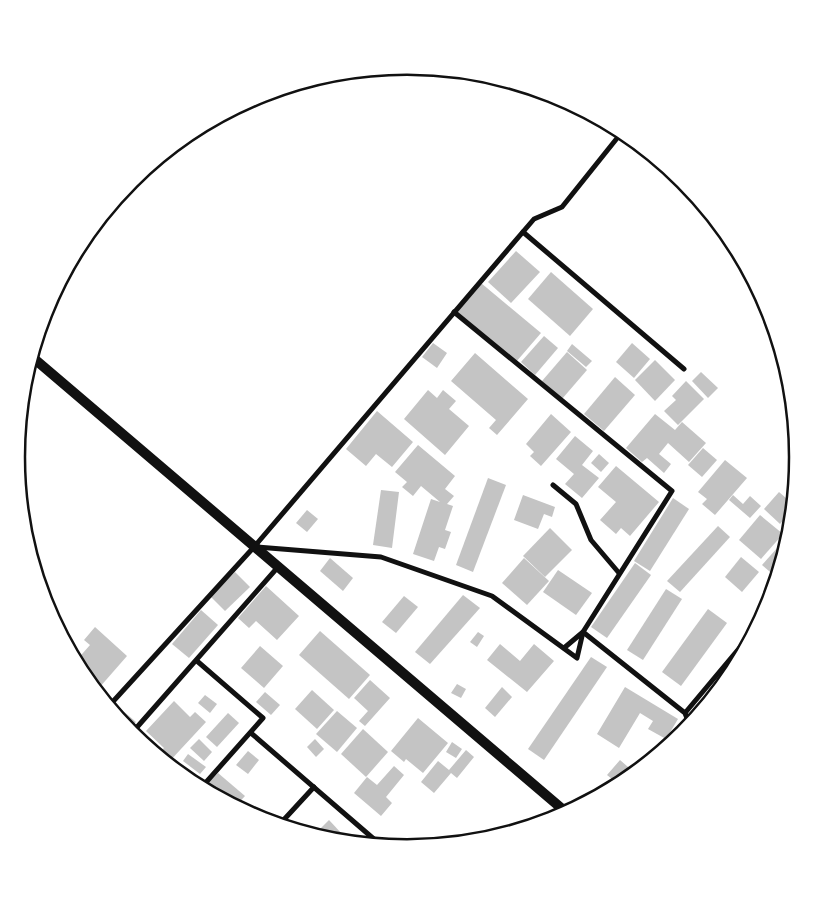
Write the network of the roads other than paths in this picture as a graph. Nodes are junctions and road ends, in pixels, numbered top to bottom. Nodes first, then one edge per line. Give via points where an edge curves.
1 (617, 139) edge
2 (523, 232) junction
3 (454, 312) junction
4 (37, 361) edge
5 (684, 370) dead end
6 (554, 485) dead end
7 (254, 546) junction
8 (278, 567) junction
9 (619, 573) junction
10 (583, 632) junction
11 (564, 648) junction
12 (736, 652) edge
13 (197, 661) junction
14 (113, 701) edge
15 (685, 713) junction
16 (687, 717) edge
17 (137, 728) edge
18 (251, 733) junction
19 (206, 782) edge
20 (314, 787) junction
21 (560, 807) edge
22 (284, 819) edge
23 (371, 838) edge

1 - 2 street via 562,207 534,219
2 - 3 street
2 - 5 street
3 - 7 street
3 - 9 street via 672,491
4 - 7 main road
6 - 9 street via 576,504 592,540
7 - 8 main road
7 - 11 street via 381,557 492,596
7 - 14 street
8 - 13 street
8 - 21 main road
9 - 10 street
10 - 11 street
10 - 11 street via 577,658
10 - 15 street
12 - 15 street
13 - 17 street
13 - 18 street via 263,718
15 - 16 street
18 - 19 street
18 - 20 street
20 - 22 street
20 - 23 street

